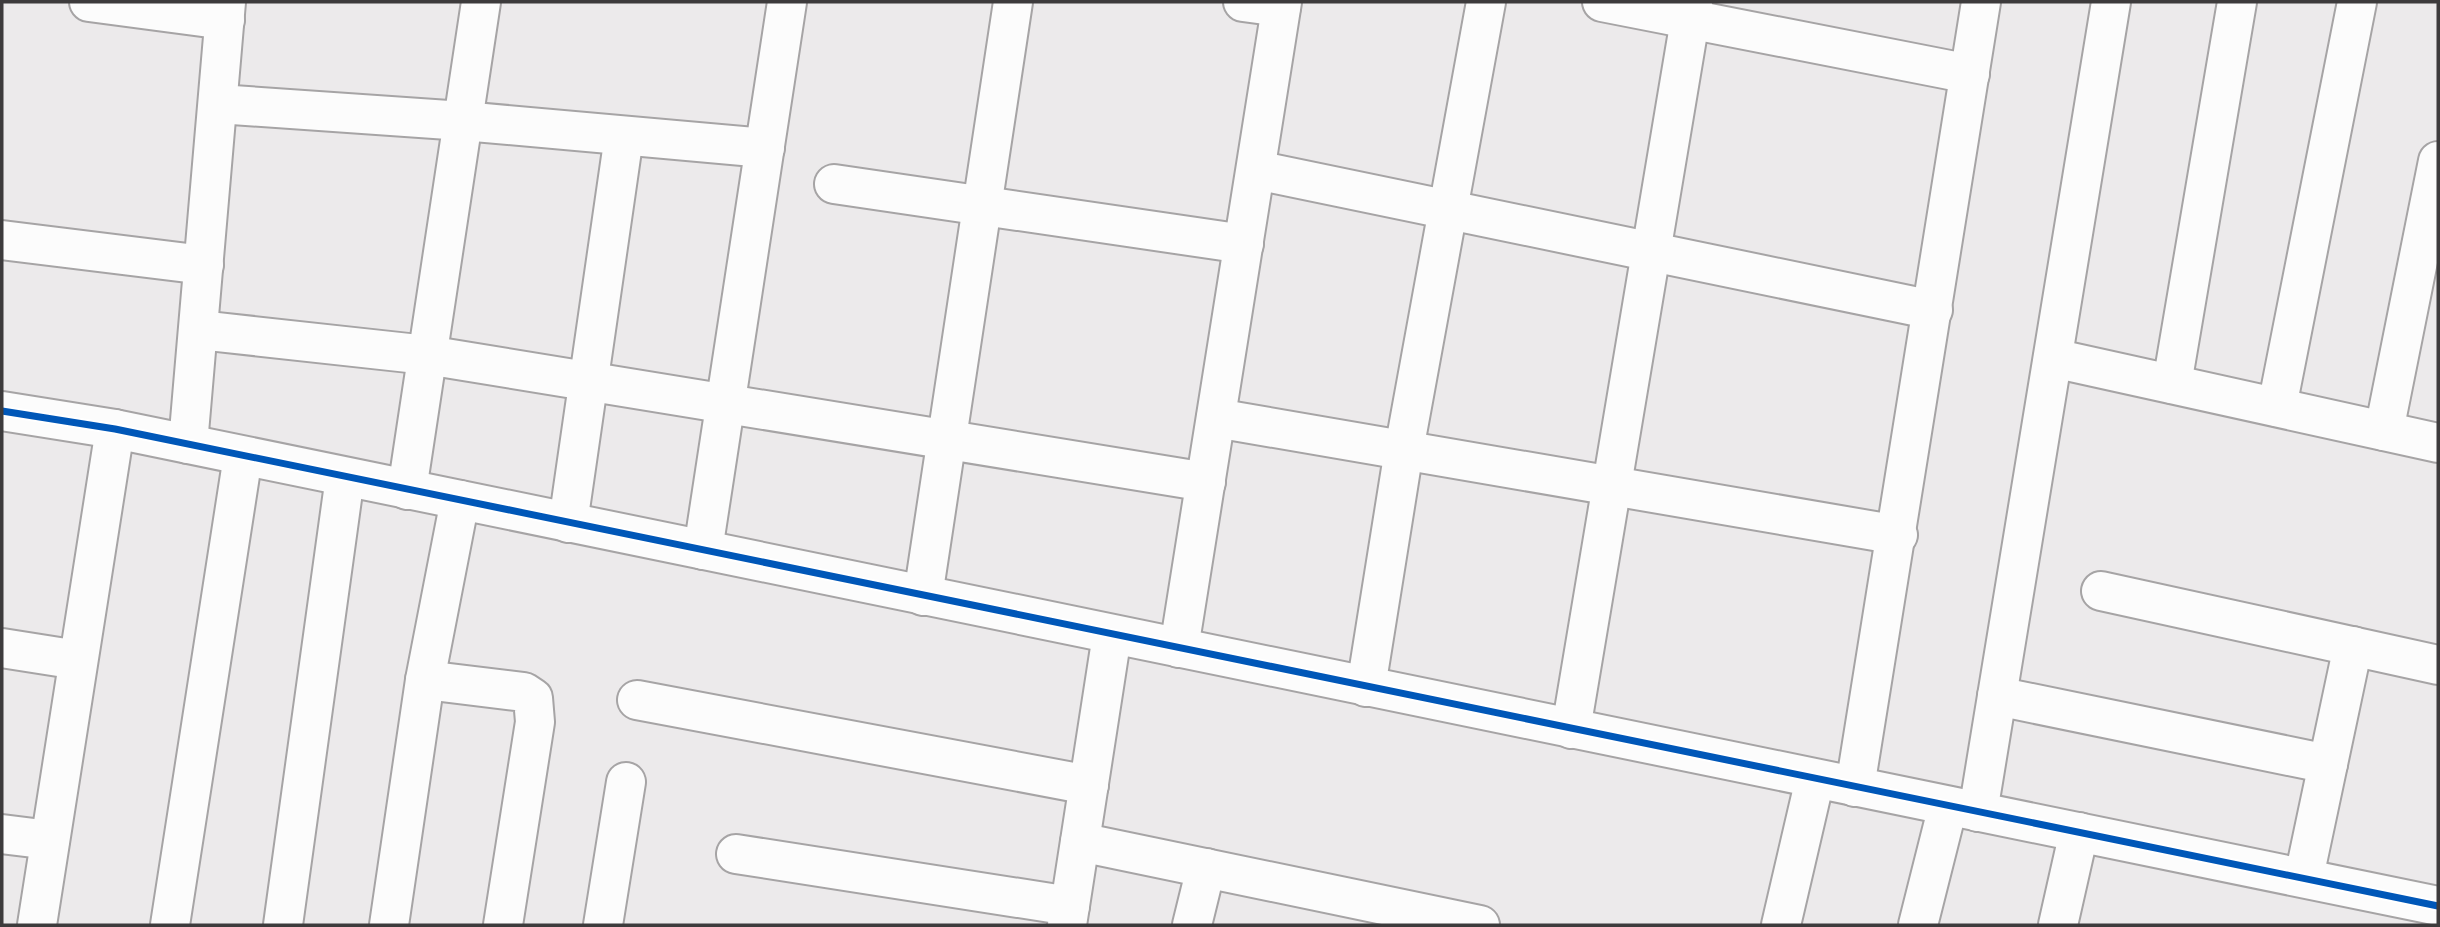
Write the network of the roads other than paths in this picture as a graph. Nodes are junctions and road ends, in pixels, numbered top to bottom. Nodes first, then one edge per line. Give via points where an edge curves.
1 (89, 2) edge
2 (480, 2) edge
3 (787, 2) edge
4 (1013, 2) edge
5 (1243, 2) edge
6 (1486, 2) edge
7 (1602, 2) edge
8 (1981, 2) edge
9 (2111, 2) edge
10 (2237, 2) edge
11 (2357, 2) edge
12 (1282, 5) edge
13 (1691, 10) edge
14 (225, 11) edge
15 (1970, 74) junction
16 (218, 104) junction
17 (463, 121) junction
18 (624, 136) junction
19 (765, 148) junction
20 (2438, 161) edge
21 (1256, 170) junction
22 (834, 184) dead end
23 (982, 206) junction
24 (1447, 211) junction
25 (2, 240) edge
26 (1244, 244) junction
27 (1651, 253) junction
28 (204, 265) junction
29 (1933, 310) junction
30 (199, 330) junction
31 (427, 355) junction
32 (2053, 358) junction
33 (588, 382) junction
34 (2172, 384) junction
35 (726, 403) junction
36 (2277, 407) junction
37 (2, 411) edge
38 (1216, 418) junction
39 (115, 429) junction
40 (2384, 431) junction
41 (947, 438) junction
42 (2438, 443) edge
43 (188, 444) junction
44 (1404, 450) junction
45 (243, 456) junction
46 (345, 477) junction
47 (1206, 482) junction
48 (1612, 486) junction
49 (407, 489) junction
50 (460, 500) junction
51 (568, 523) junction
52 (1898, 535) junction
53 (703, 550) junction
54 (2101, 591) dead end
55 (923, 596) junction
56 (1112, 635) junction
57 (2353, 646) junction
58 (2, 648) edge
59 (1179, 648) junction
60 (78, 660) junction
61 (2438, 665) edge
62 (425, 680) junction
63 (1366, 687) junction
64 (1997, 696) junction
65 (637, 700) dead end
66 (1571, 729) junction
67 (2328, 764) junction
68 (1815, 779) junction
69 (626, 782) dead end
70 (1089, 785) junction
71 (1855, 787) junction
72 (1963, 809) junction
73 (2079, 832) junction
74 (2, 834) edge
75 (50, 840) junction
76 (1080, 842) junction
77 (736, 854) dead end
78 (1206, 868) junction
79 (2304, 877) junction
80 (2438, 906) edge
81 (1358, 913) edge
82 (1068, 916) edge
83 (37, 925) edge
84 (170, 925) edge
85 (283, 925) edge
86 (389, 925) edge
87 (503, 925) edge
88 (603, 925) edge
89 (1192, 925) edge
90 (1480, 925) edge
91 (1782, 925) edge
92 (1918, 925) edge
93 (2057, 925) edge

1 - 14 street
2 - 17 street
3 - 19 street
4 - 23 street
5 - 12 street
6 - 24 street
7 - 13 street
8 - 15 street
9 - 32 street
10 - 34 street
11 - 36 street
12 - 21 street
13 - 15 street
13 - 27 street
14 - 16 street
15 - 29 street
16 - 17 street
16 - 28 street
17 - 18 street
17 - 31 street
18 - 19 street
18 - 33 street
19 - 35 street
20 - 40 street
21 - 24 street
21 - 26 street
22 - 23 street
23 - 26 street
23 - 41 street
24 - 27 street
24 - 44 street
25 - 28 street
26 - 38 street
27 - 29 street
27 - 48 street
28 - 30 street
29 - 52 street
30 - 31 street
30 - 43 street
31 - 33 street
31 - 49 street
32 - 34 street
32 - 64 street
33 - 35 street
33 - 51 street
34 - 36 street
35 - 41 street
35 - 53 street
36 - 40 street
37 - 39 street
38 - 44 street
38 - 47 street
39 - 43 street
39 - 60 street
40 - 42 street
41 - 47 street
41 - 55 street
43 - 45 street
44 - 48 street
44 - 63 street
45 - 46 street
45 - 84 street
46 - 49 street
46 - 85 street
47 - 59 street
48 - 52 street
48 - 66 street
49 - 50 street
50 - 51 street
50 - 62 street
51 - 53 street
52 - 71 street
53 - 55 street
54 - 57 street
55 - 56 street
56 - 59 street
56 - 70 street
57 - 61 street
57 - 67 street
58 - 60 street
59 - 63 street
60 - 75 street
62 - 86 street
62 - 87 street via 524,692 533,698 535,722
63 - 66 street
64 - 67 street
64 - 72 street
65 - 70 street
66 - 68 street
67 - 79 street
68 - 71 street
68 - 91 street
69 - 88 street
70 - 76 street
71 - 72 street
72 - 73 street
72 - 92 street
73 - 79 street
73 - 93 street
74 - 75 street
75 - 83 street
76 - 78 street
76 - 82 street
77 - 82 street
78 - 81 street
78 - 89 street
79 - 80 street
81 - 90 street

